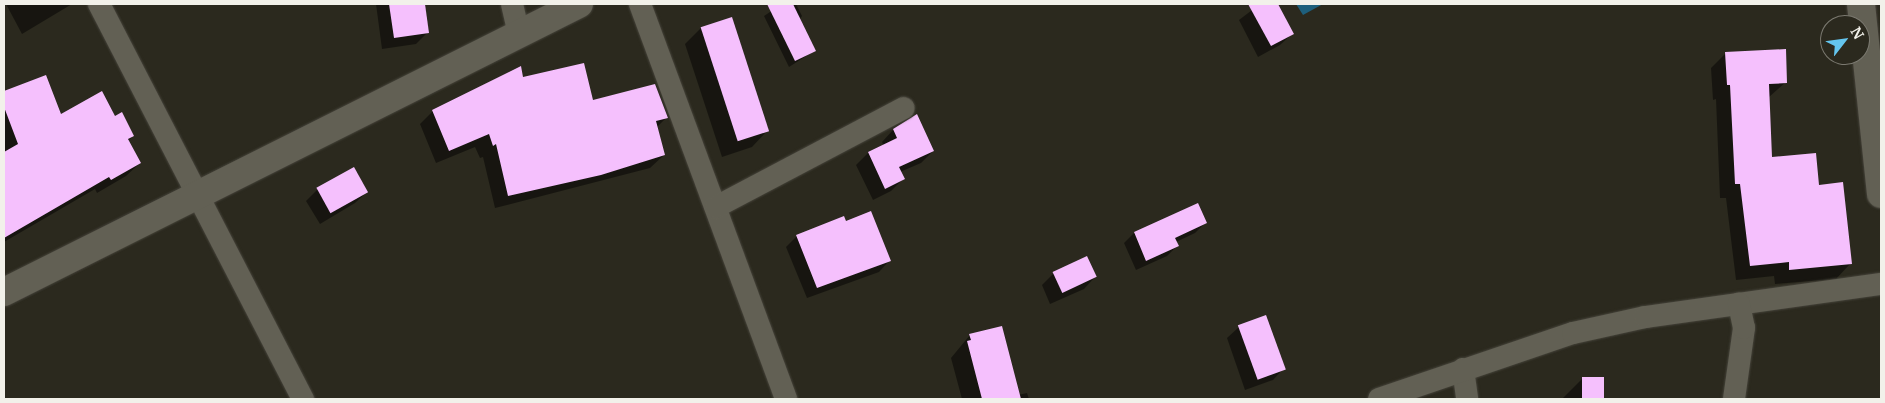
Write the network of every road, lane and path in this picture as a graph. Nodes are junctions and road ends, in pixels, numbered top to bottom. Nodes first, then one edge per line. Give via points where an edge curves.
1 (99, 4) edge
2 (512, 4) edge
3 (579, 4) edge
4 (640, 4) edge
5 (1862, 4) edge
6 (519, 35) junction
7 (904, 108) dead end
8 (1881, 194) edge
9 (199, 196) junction
10 (716, 207) junction
11 (1881, 284) edge
12 (4, 292) edge
13 (1739, 304) junction
14 (1463, 368) junction
15 (303, 399) edge
16 (786, 399) edge
17 (1379, 399) edge
18 (1467, 399) edge
19 (1734, 399) edge

1 - 9 street
2 - 6 street
3 - 6 street
4 - 10 street
5 - 8 street
6 - 9 street
7 - 10 street
9 - 12 street
9 - 15 street
10 - 16 street
11 - 13 street
13 - 14 street via 1645,317 1573,333
13 - 19 street via 1744,328
14 - 17 street
14 - 18 street

